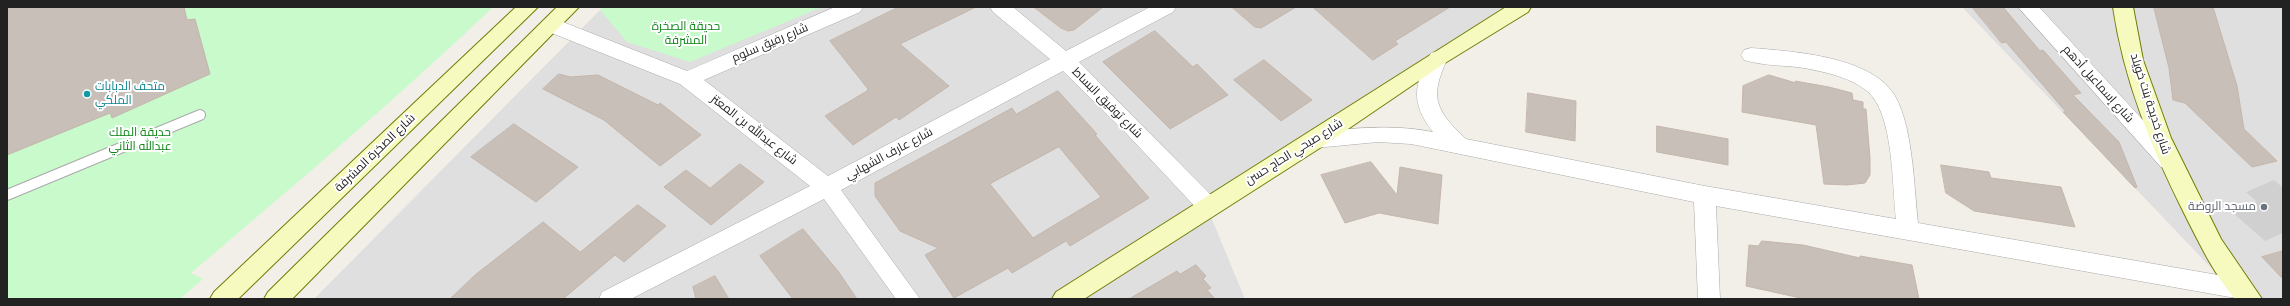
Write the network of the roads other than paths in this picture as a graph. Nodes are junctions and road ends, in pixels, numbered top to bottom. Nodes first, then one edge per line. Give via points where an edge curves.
1 (528, 7) edge
2 (569, 7) edge
3 (853, 7) edge
4 (1000, 7) edge
5 (1166, 7) edge
6 (1521, 7) edge
7 (2028, 7) edge
8 (2123, 7) edge
9 (551, 25) junction
10 (1750, 55) dead end
11 (1438, 58) junction
12 (1065, 60) junction
13 (687, 79) junction
14 (200, 115) dead end
15 (1315, 140) junction
16 (1461, 146) junction
17 (2168, 161) junction
18 (827, 187) junction
19 (7, 195) edge
20 (1705, 195) junction
21 (1208, 206) junction
22 (1908, 230) junction
23 (2245, 294) edge
24 (1063, 298) edge
25 (222, 299) edge
26 (276, 299) edge
27 (610, 299) edge
28 (909, 299) edge
29 (1709, 299) edge

1 - 25 street, شارع الصخرة المشرفة
2 - 9 street
3 - 13 street, شارع رفيق سلوم
4 - 12 street, شارع توفيق البساط
5 - 12 street, شارع عارف الشهابي
6 - 11 street, شارع صبحي الحاج حسن
7 - 17 street, شارع إسماعيل أدهم
8 - 17 street, شارع خديجة بنت خويلد via 2137,73
9 - 13 street, شارع عبدالله بن المعتز
9 - 26 street
10 - 22 street via 1783,57 1847,72 1870,83 1884,95 1894,118
11 - 15 street, شارع صبحي الحاج حسن
11 - 16 street via 1425,91 1427,108 1437,124
12 - 18 street, شارع عارف الشهابي
12 - 21 street, شارع توفيق البساط
13 - 18 street, شارع عبدالله بن المعتز via 702,88
14 - 19 lane
15 - 16 street via 1359,134 1394,134
15 - 21 street, شارع صبحي الحاج حسن
16 - 20 street
17 - 23 street, شارع خديجة بنت خويلد via 2209,239
18 - 27 street, شارع عارف الشهابي
18 - 28 street, شارع عبدالله بن المعتز
20 - 22 street
20 - 29 street
21 - 24 street, شارع صبحي الحاج حسن
22 - 23 street

